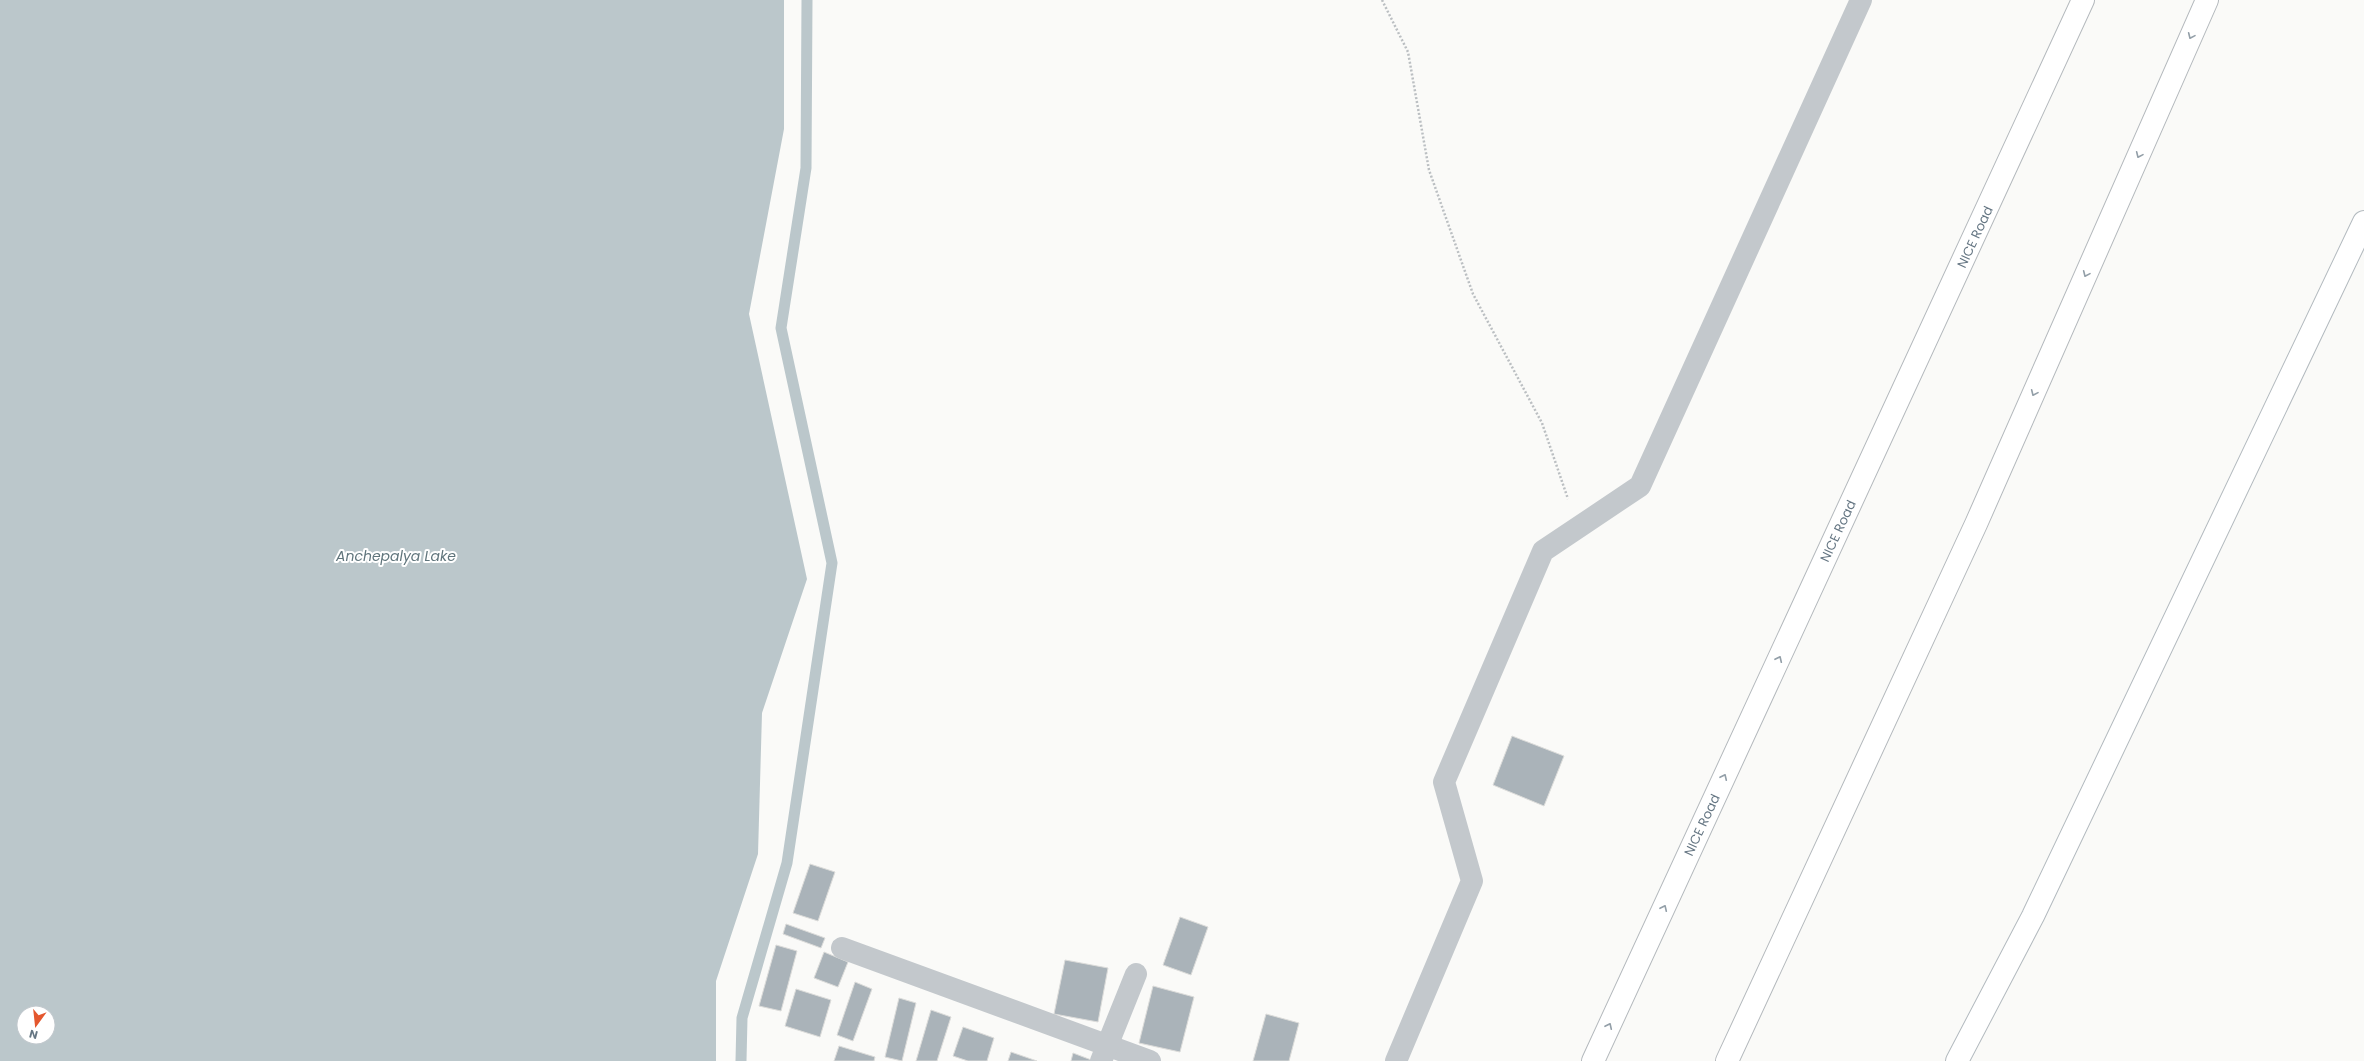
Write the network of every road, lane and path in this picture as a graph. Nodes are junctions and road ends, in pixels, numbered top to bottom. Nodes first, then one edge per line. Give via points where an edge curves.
1 (1382, 0) edge
2 (1861, 0) edge
3 (2083, 0) edge
4 (2207, 0) edge
5 (2364, 222) edge
6 (1578, 528) junction
7 (842, 948) dead end
8 (1136, 974) dead end
9 (1104, 1053) edge
10 (1150, 1061) edge
11 (1396, 1061) edge
12 (1593, 1061) edge
13 (1727, 1061) edge
14 (1957, 1061) edge

1 - 6 path via 1408,52 1429,170 1473,294 1542,423
2 - 6 street via 1640,486
12 -> 3 main road, NICE Road
4 -> 13 main road via 1976,524
5 - 14 main road via 2033,916
6 - 11 street via 1543,551 1444,782 1472,880
7 - 9 street
8 - 9 street
9 - 10 street

